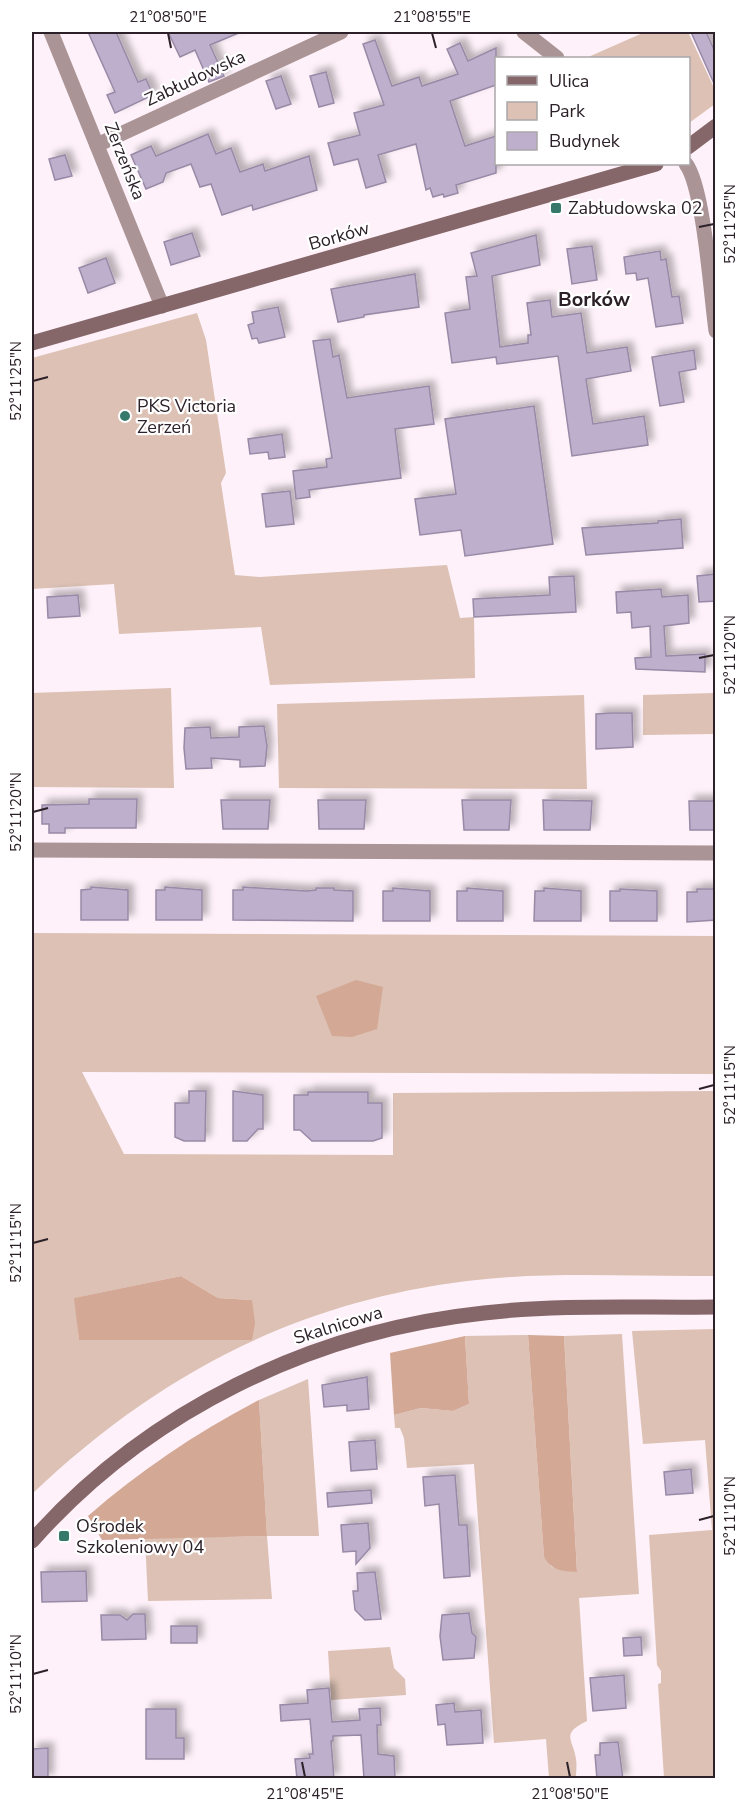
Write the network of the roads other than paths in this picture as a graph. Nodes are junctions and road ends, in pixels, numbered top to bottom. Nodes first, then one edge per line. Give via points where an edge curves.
1 (51, 32) edge
2 (342, 32) edge
3 (524, 32) edge
4 (556, 57) edge
5 (716, 126) edge
6 (97, 145) junction
7 (690, 146) edge
8 (653, 165) edge
9 (687, 165) edge
10 (162, 306) junction
11 (716, 331) edge
12 (32, 343) edge
13 (32, 850) edge
14 (716, 853) edge
15 (716, 1307) edge
16 (32, 1541) edge

1 - 6 street, Zerzeńska
2 - 6 street, Zabłudowska
3 - 4 street
5 - 7 street
6 - 10 street, Zerzeńska
8 - 10 street, Borków
9 - 11 street via 698,197
10 - 12 street, Borków
13 - 14 street
15 - 16 street, Skalnicowa via 485,1312 392,1328 327,1347 236,1385 167,1425 125,1455 60,1511

